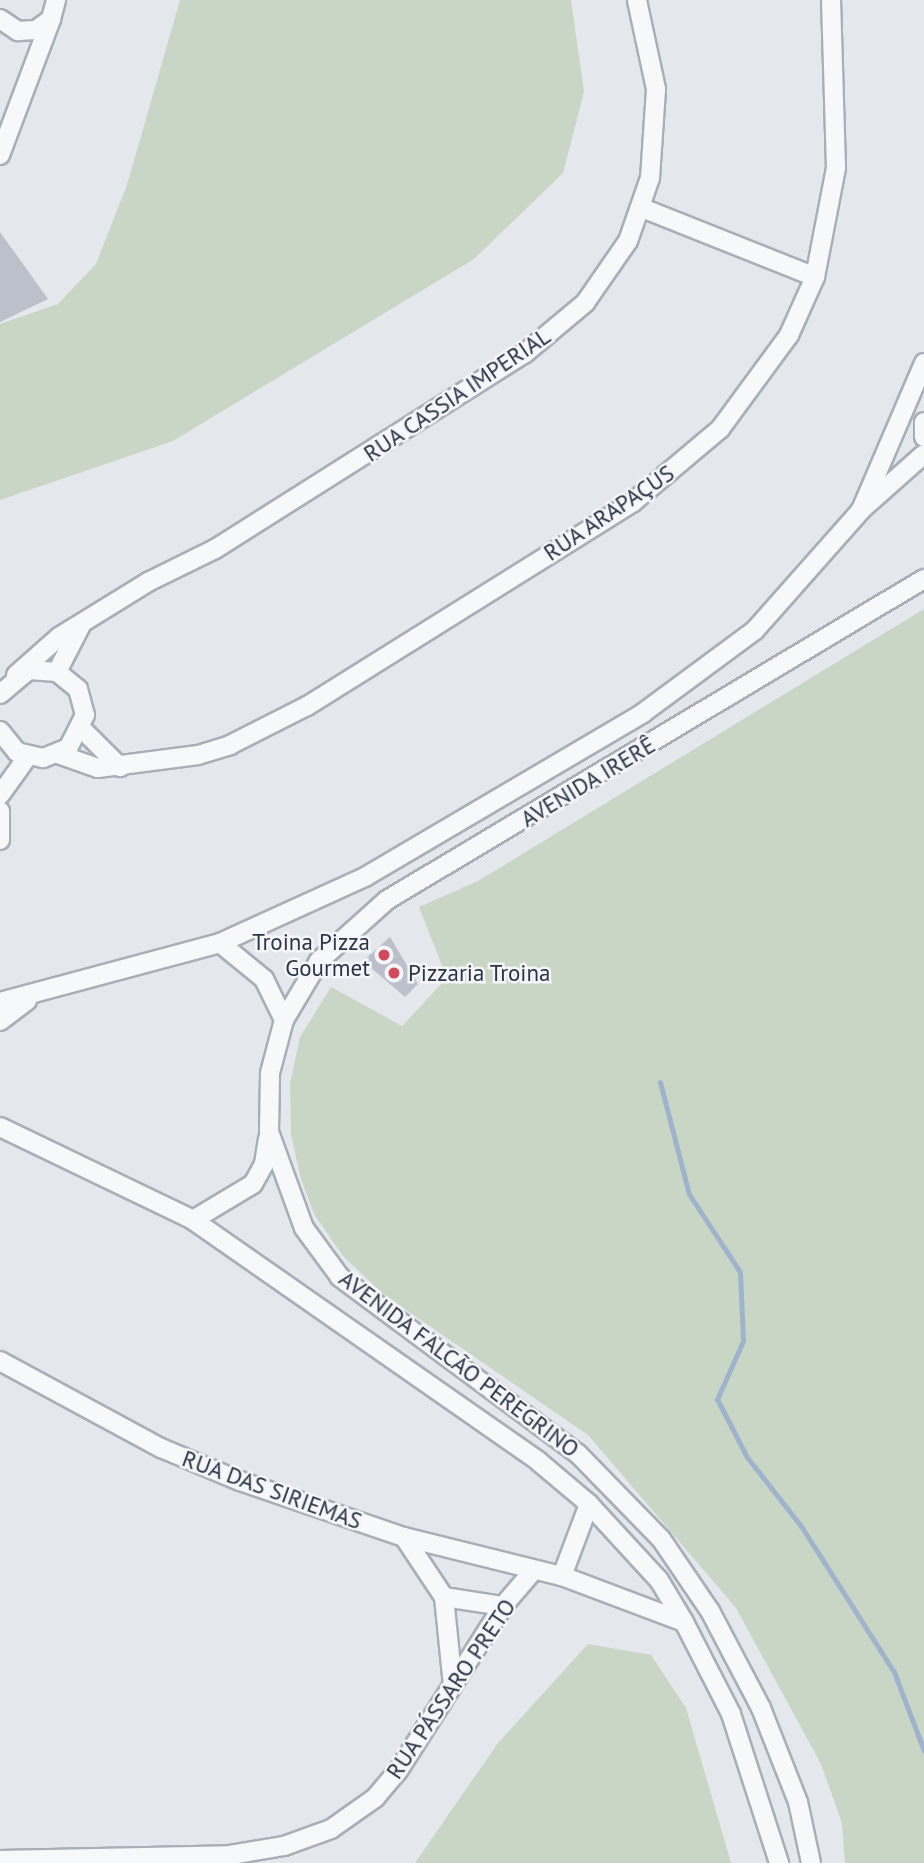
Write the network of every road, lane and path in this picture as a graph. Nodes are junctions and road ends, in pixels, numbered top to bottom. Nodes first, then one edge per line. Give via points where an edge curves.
1 (56, 0) edge
2 (638, 0) edge
3 (831, 0) edge
4 (0, 19) edge
5 (51, 19) junction
6 (18, 31) junction
7 (34, 67) junction
8 (0, 155) edge
9 (642, 208) junction
10 (814, 277) junction
11 (924, 363) edge
12 (924, 422) edge
13 (924, 438) edge
14 (924, 454) edge
15 (860, 510) junction
16 (924, 579) edge
17 (82, 623) junction
18 (57, 672) junction
19 (16, 675) junction
20 (0, 694) edge
21 (82, 729) junction
22 (0, 734) edge
23 (58, 754) junction
24 (28, 756) junction
25 (120, 767) junction
26 (0, 795) edge
27 (0, 811) edge
28 (0, 840) edge
29 (220, 943) junction
30 (33, 997) junction
31 (0, 1002) edge
32 (284, 1020) junction
33 (0, 1021) edge
34 (0, 1128) edge
35 (269, 1132) junction
36 (193, 1220) junction
37 (0, 1361) edge
38 (589, 1504) junction
39 (404, 1537) junction
40 (533, 1571) junction
41 (562, 1576) junction
42 (444, 1597) junction
43 (503, 1606) junction
44 (684, 1622) junction
45 (453, 1685) junction
46 (0, 1860) edge
47 (779, 1863) edge
48 (811, 1863) edge

1 - 5 street
2 - 9 street, RUA CASSIA IMPERIAL via 653,59 657,118
3 - 10 street, RUA ARAPAÇUS via 836,168
4 - 6 street
5 - 6 street via 36,30
5 - 7 street
6 - 7 street
7 - 8 street
9 - 10 street
9 - 17 street, RUA CASSIA IMPERIAL via 597,289 524,354 237,536
10 - 25 street, RUA ARAPAÇUS via 789,335 741,405 693,454 633,502 262,730 198,755
11 - 15 street
12 - 13 street
14 - 15 street
15 - 29 street, AVENIDA IRERÊ via 786,599 746,637 643,713 365,877
16 - 32 street, AVENIDA IRERÊ via 387,900 318,961
17 - 18 street
17 - 19 street, RUA CASSIA IMPERIAL
18 - 19 street via 29,670
18 - 21 street via 83,702
19 - 20 street, RUA CASSIA IMPERIAL
21 - 23 street
21 - 25 street
22 - 24 street
23 - 24 street
23 - 25 street, RUA ARAPAÇUS via 86,767
24 - 26 street
27 - 28 street
29 - 30 street
29 - 32 street via 264,979
30 - 31 street
30 - 33 street
32 - 35 street, AVENIDA FALCÃO PEREGRINO via 270,1073
34 - 36 street, AVENIDA FALCÃO PEREGRINO
35 - 36 street via 264,1164 253,1184
35 - 48 street, AVENIDA FALCÃO PEREGRINO via 304,1228 340,1277 578,1454 661,1539 710,1611 761,1708 797,1802
36 - 38 street, AVENIDA FALCÃO PEREGRINO via 538,1461
37 - 39 street, RUA DAS SIRIEMAS via 161,1448
38 - 41 street
38 - 44 street, AVENIDA FALCÃO PEREGRINO via 659,1580
39 - 40 street, RUA DAS SIRIEMAS
39 - 42 street
40 - 41 street, RUA DAS SIRIEMAS
40 - 43 street, RUA PÁSSARO PRETO
41 - 44 street, RUA DAS SIRIEMAS
42 - 43 street
42 - 45 street
43 - 45 street, RUA PÁSSARO PRETO
44 - 47 street, AVENIDA FALCÃO PEREGRINO via 731,1714
45 - 46 street, RUA PÁSSARO PRETO via 381,1792 308,1840 230,1855

